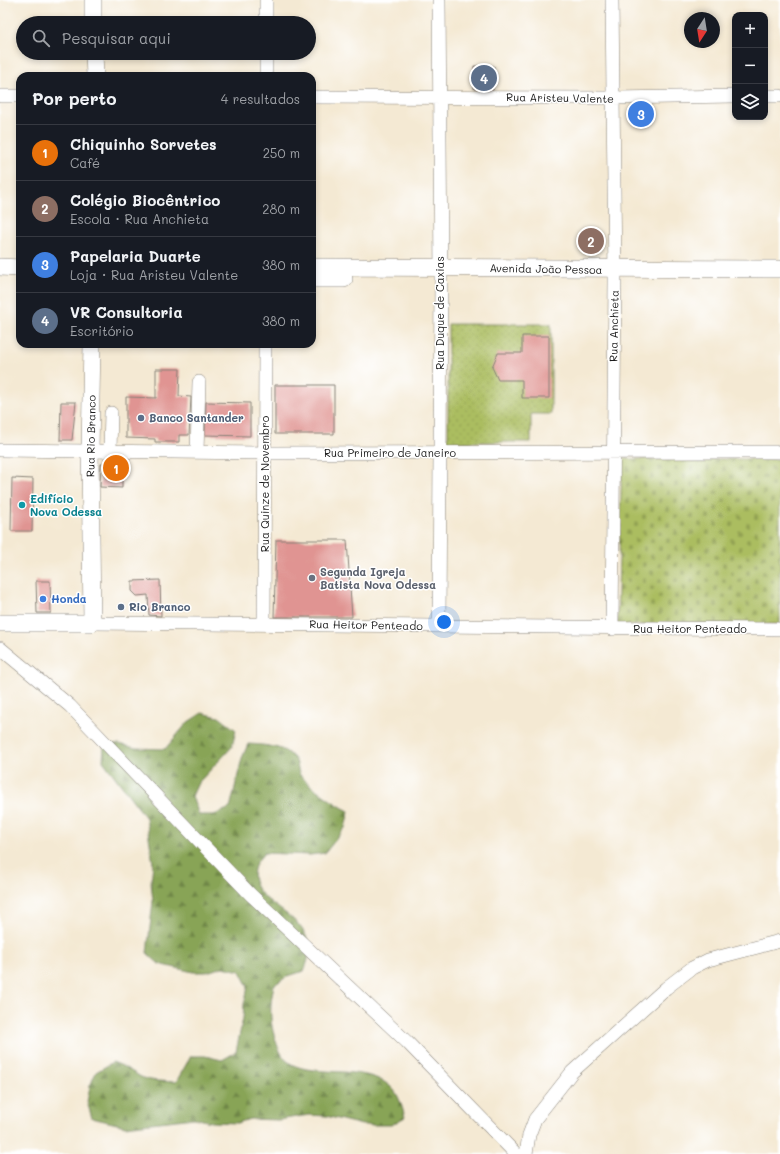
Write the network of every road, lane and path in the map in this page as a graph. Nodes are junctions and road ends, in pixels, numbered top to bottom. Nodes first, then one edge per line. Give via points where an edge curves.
1 (93, 0) edge
2 (266, 0) edge
3 (439, 0) edge
4 (612, 0) edge
5 (94, 16) edge
6 (266, 16) edge
7 (94, 60) edge
8 (266, 60) edge
9 (95, 72) edge
10 (266, 72) edge
11 (0, 96) edge
12 (16, 96) edge
13 (440, 96) junction
14 (732, 96) edge
15 (768, 96) edge
16 (780, 96) edge
17 (316, 98) edge
18 (614, 98) junction
19 (0, 267) edge
20 (16, 268) edge
21 (316, 268) edge
22 (780, 269) edge
23 (351, 273) junction
24 (440, 273) junction
25 (615, 275) junction
26 (736, 275) junction
27 (0, 278) edge
28 (316, 278) edge
29 (16, 279) edge
30 (780, 281) edge
31 (92, 348) edge
32 (265, 348) edge
33 (199, 382) dead end
34 (111, 413) dead end
35 (0, 450) edge
36 (90, 450) junction
37 (110, 450) junction
38 (197, 452) junction
39 (612, 452) junction
40 (780, 452) edge
41 (266, 453) junction
42 (440, 453) junction
43 (7, 623) edge
44 (92, 624) junction
45 (264, 624) junction
46 (439, 626) junction
47 (612, 629) junction
48 (780, 629) edge
49 (0, 637) edge
50 (0, 648) edge
51 (780, 941) edge
52 (516, 1154) edge
53 (526, 1154) edge

1 - 5 main road
2 - 6 street
3 - 13 street, Rua Duque de Caxias
4 - 18 street, Rua Anchieta
7 - 9 main road
8 - 10 street
11 - 12 street
13 - 17 street, Rua Aristeu Valente
13 - 18 street, Rua Aristeu Valente
13 - 24 street, Rua Duque de Caxias
14 - 18 street, Rua Aristeu Valente
15 - 16 street
18 - 25 street, Rua Anchieta
19 - 20 main road
21 - 23 main road, Avenida João Pessoa
22 - 26 main road, Avenida João Pessoa
23 - 24 main road, Avenida João Pessoa
23 - 28 main road, Avenida João Pessoa
24 - 25 main road, Avenida João Pessoa
24 - 42 street, Rua Duque de Caxias
25 - 26 main road, Avenida João Pessoa
25 - 39 street, Rua Anchieta
26 - 30 main road, Avenida João Pessoa
27 - 29 main road
31 - 36 main road, Rua Rio Branco
32 - 41 street, Rua Quinze de Novembro
33 - 38 street
34 - 37 street
35 - 36 street, Rua Primeiro de Janeiro
36 - 37 street, Rua Primeiro de Janeiro
36 - 44 main road, Rua Rio Branco
37 - 38 street, Rua Primeiro de Janeiro
38 - 41 street, Rua Primeiro de Janeiro
39 - 40 street, Rua Primeiro de Janeiro
39 - 42 street, Rua Primeiro de Janeiro
39 - 47 street, Rua Anchieta
41 - 42 street, Rua Primeiro de Janeiro
41 - 45 street, Rua Quinze de Novembro
42 - 46 street, Rua Duque de Caxias
43 - 44 main road, Rua Heitor Penteado
43 - 49 main road
44 - 45 street, Rua Heitor Penteado
45 - 46 street, Rua Heitor Penteado
46 - 47 street, Rua Heitor Penteado
47 - 48 street, Rua Heitor Penteado
50 - 52 street via 70,706 250,894 406,1042
51 - 53 street via 708,960 692,968 666,988 572,1072 535,1119

